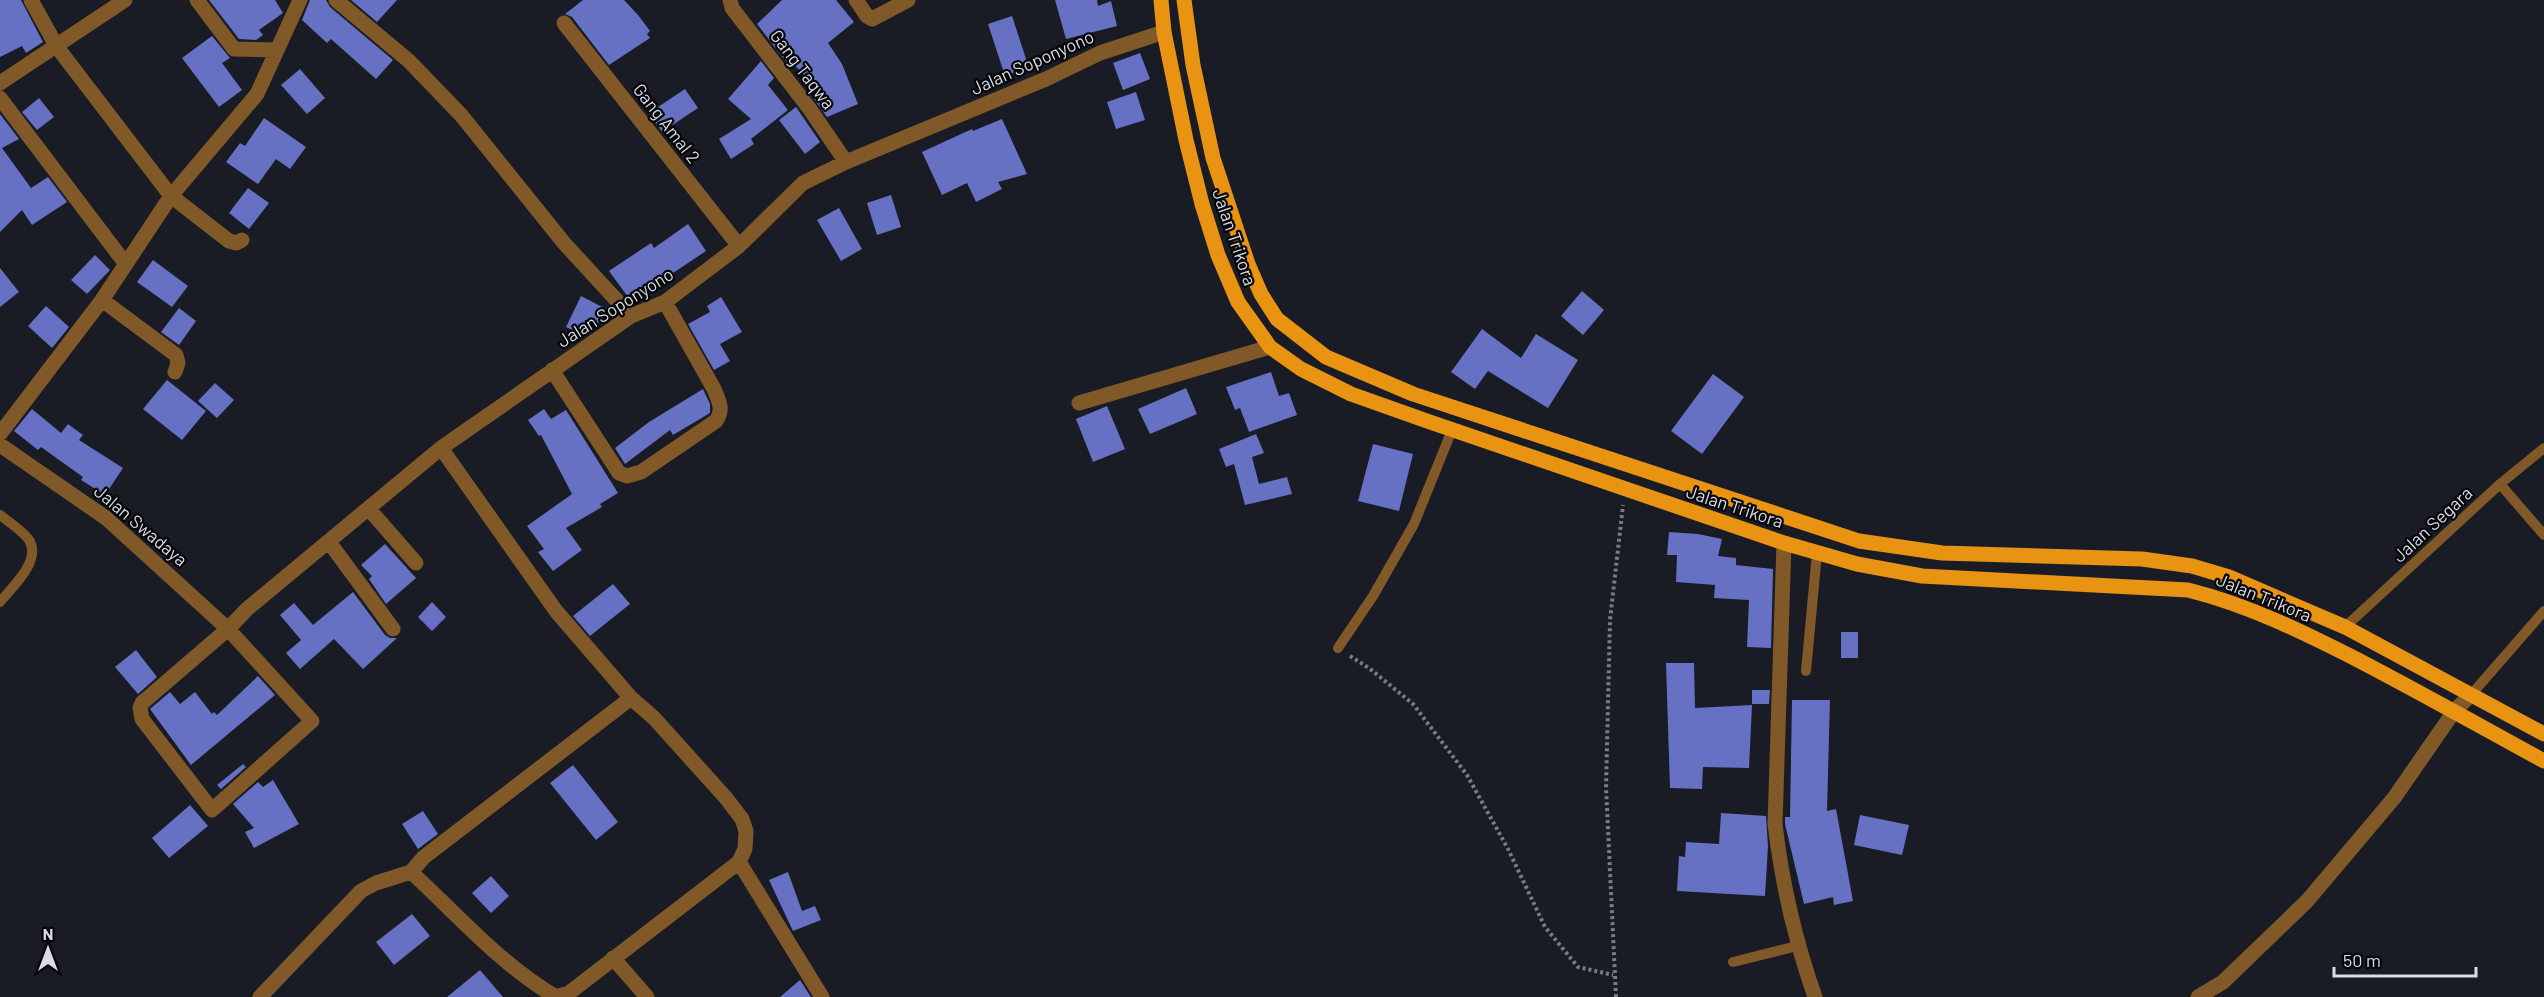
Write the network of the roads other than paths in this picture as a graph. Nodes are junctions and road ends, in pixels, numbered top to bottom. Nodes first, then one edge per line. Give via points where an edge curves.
1 (31, 0) edge
2 (125, 0) edge
3 (197, 0) edge
4 (300, 0) edge
5 (336, 0) edge
6 (730, 0) edge
7 (856, 0) edge
8 (908, 0) edge
9 (1161, 0) edge
10 (1184, 0) edge
11 (564, 23) dead end
12 (1164, 32) junction
13 (57, 47) junction
14 (277, 51) junction
15 (0, 83) edge
16 (0, 98) edge
17 (846, 162) junction
18 (171, 196) junction
19 (242, 240) dead end
20 (739, 246) junction
21 (125, 263) junction
22 (102, 300) junction
23 (665, 302) junction
24 (631, 316) junction
25 (1270, 347) junction
26 (552, 370) junction
27 (175, 372) dead end
28 (1079, 403) dead end
29 (1452, 430) junction
30 (0, 434) edge
31 (1538, 434) junction
32 (0, 445) edge
33 (441, 448) junction
34 (2544, 448) edge
35 (1529, 456) junction
36 (2500, 484) junction
37 (369, 509) junction
38 (0, 515) edge
39 (2544, 535) edge
40 (329, 542) junction
41 (1784, 543) junction
42 (1817, 553) junction
43 (416, 563) dead end
44 (0, 602) edge
45 (2544, 611) edge
46 (2345, 627) junction
47 (228, 628) junction
48 (393, 629) dead end
49 (1338, 648) road end
50 (1806, 671) dead end
51 (2470, 696) junction
52 (631, 698) junction
53 (2455, 710) junction
54 (2544, 734) edge
55 (2544, 761) edge
56 (739, 862) junction
57 (411, 872) junction
58 (1797, 946) junction
59 (613, 958) junction
60 (1733, 962) dead end
61 (260, 997) edge
62 (556, 997) edge
63 (647, 997) edge
64 (822, 997) edge
65 (1815, 997) edge
66 (2198, 997) edge

1 - 13 street
2 - 13 street
3 - 14 street via 234,49
4 - 14 street
5 - 24 street via 409,61 461,115 564,243
6 - 17 street, Gang Taqwa via 732,8
7 - 8 street via 872,19
9 - 12 main road, Jalan Trikora
10 - 31 main road, Jalan Trikora via 1213,158 1248,264 1277,319 1326,357 1361,374
11 - 20 street, Gang Amal 2
12 - 17 street, Jalan Soponyono via 1100,53 1046,80
12 - 25 main road, Jalan Trikora via 1202,204 1218,255 1238,302
13 - 15 street
13 - 18 street
14 - 18 street via 257,94
16 - 21 street
17 - 20 street, Jalan Soponyono via 803,183
18 - 19 street via 229,241
18 - 21 street
20 - 23 street, Jalan Soponyono
21 - 22 street
22 - 27 street via 176,355
22 - 30 street
23 - 24 street, Jalan Soponyono
23 - 26 street via 714,389 721,415 641,472 627,476 619,473
24 - 26 street, Jalan Soponyono
25 - 28 street
25 - 29 main road, Jalan Trikora via 1351,394
26 - 33 street, Jalan Soponyono
29 - 35 main road, Jalan Trikora
29 - 49 lane via 1414,524
31 - 35 main road
31 - 46 main road, Jalan Trikora via 1859,541 1942,553 2088,556 2192,566 2229,577
32 - 47 street, Jalan Swadaya via 106,518
33 - 37 street, Jalan Soponyono
33 - 52 street via 556,610
34 - 36 lane, Jalan Segara
35 - 41 main road, Jalan Trikora
36 - 39 lane
36 - 46 lane, Jalan Segara
37 - 40 street, Jalan Soponyono
37 - 43 street
38 - 44 lane via 29,539 33,550 23,574
40 - 47 street, Jalan Soponyono
40 - 48 street
41 - 42 main road, Jalan Trikora
41 - 58 street via 1775,824 1780,870
42 - 50 lane
42 - 53 main road, Jalan Trikora via 1922,576 2145,586 2188,590 2229,600
45 - 51 lane
46 - 51 main road, Jalan Trikora
47 - 47 street via 312,721 212,810 142,719 140,708
51 - 53 street
51 - 54 main road, Jalan Trikora
52 - 56 street via 654,718 741,819 746,831
52 - 57 street via 424,857
53 - 55 main road, Jalan Trikora
53 - 66 street via 2394,798 2307,901 2223,982
56 - 59 street
56 - 64 street
57 - 61 street via 361,891
57 - 62 street via 477,935
58 - 60 lane
58 - 65 street
59 - 62 street via 569,993
59 - 63 street

